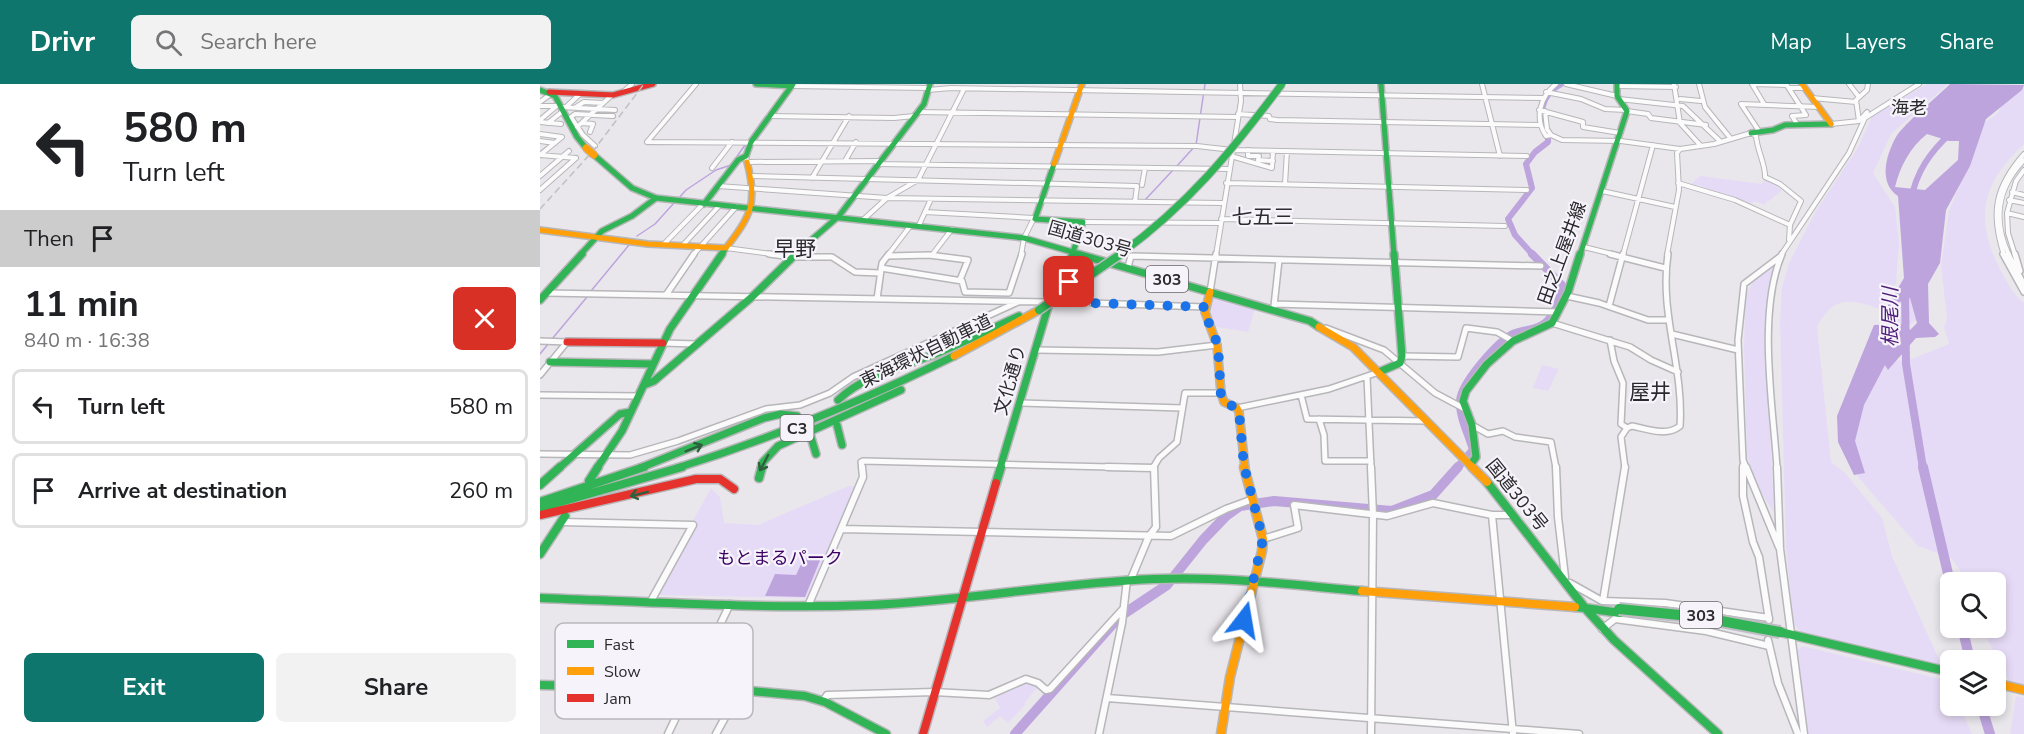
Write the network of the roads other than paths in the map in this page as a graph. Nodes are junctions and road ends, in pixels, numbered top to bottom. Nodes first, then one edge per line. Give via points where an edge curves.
1 (632, 84) edge
2 (653, 84) edge
3 (696, 84) edge
4 (756, 84) edge
5 (1004, 84) edge
6 (1240, 84) edge
7 (1282, 84) edge
8 (1301, 84) edge
9 (1381, 84) edge
10 (1482, 84) edge
11 (1556, 84) edge
12 (1566, 84) edge
13 (1699, 84) edge
14 (1752, 84) edge
15 (1849, 84) edge
16 (1868, 84) edge
17 (1919, 84) edge
18 (792, 85) edge
19 (864, 85) edge
20 (1617, 85) edge
21 (1660, 86) edge
22 (1675, 86) edge
23 (1787, 86) edge
24 (1804, 86) edge
25 (929, 87) edge
26 (1080, 88) edge
27 (964, 89) junction
28 (1001, 91) junction
29 (1598, 91) junction
30 (547, 92) edge
31 (1240, 92) junction
32 (1546, 92) junction
33 (581, 93) junction
34 (622, 93) junction
35 (1301, 93) junction
36 (1382, 94) junction
37 (612, 95) junction
38 (1485, 96) junction
39 (1618, 97) junction
40 (1859, 97) junction
41 (1544, 98) junction
42 (1812, 99) junction
43 (1701, 101) junction
44 (1680, 102) junction
45 (1856, 102) junction
46 (603, 103) junction
47 (1591, 103) junction
48 (540, 104) edge
49 (1764, 104) junction
50 (576, 107) junction
51 (1802, 107) junction
52 (1819, 107) junction
53 (560, 108) junction
54 (1879, 108) junction
55 (596, 109) junction
56 (615, 110) dead end
57 (1626, 110) junction
58 (1542, 111) junction
59 (540, 113) edge
60 (952, 113) junction
61 (547, 114) junction
62 (916, 114) junction
63 (1071, 114) junction
64 (590, 115) junction
65 (1238, 115) junction
66 (613, 116) dead end
67 (770, 116) junction
68 (849, 116) junction
69 (540, 121) edge
70 (1859, 122) junction
71 (548, 123) junction
72 (582, 123) junction
73 (1383, 123) junction
74 (1680, 123) junction
75 (561, 124) dead end
76 (1797, 124) junction
77 (1831, 124) junction
78 (1492, 125) junction
79 (1541, 125) junction
80 (1706, 125) junction
81 (577, 127) junction
82 (590, 132) dead end
83 (1755, 132) junction
84 (540, 134) edge
85 (1550, 135) junction
86 (1619, 137) junction
87 (1731, 139) junction
88 (540, 141) edge
89 (732, 142) junction
90 (749, 142) junction
91 (834, 142) junction
92 (856, 142) junction
93 (894, 142) junction
94 (936, 142) junction
95 (1721, 142) junction
96 (555, 143) junction
97 (1061, 144) junction
98 (1653, 145) junction
99 (1701, 146) junction
100 (1680, 149) junction
101 (592, 150) junction
102 (1232, 150) junction
103 (1248, 150) junction
104 (569, 151) dead end
105 (1273, 151) junction
106 (1287, 151) junction
107 (1386, 153) junction
108 (2024, 154) edge
109 (540, 155) edge
110 (1231, 156) junction
111 (1500, 156) junction
112 (1527, 156) dead end
113 (562, 157) junction
114 (747, 159) junction
115 (2024, 160) edge
116 (822, 161) junction
117 (845, 161) junction
118 (1273, 161) junction
119 (878, 163) junction
120 (925, 165) junction
121 (1054, 166) junction
122 (712, 168) dead end
123 (1145, 168) junction
124 (1229, 169) junction
125 (2024, 170) edge
126 (540, 176) edge
127 (752, 176) junction
128 (812, 178) junction
129 (865, 180) junction
130 (915, 181) junction
131 (2016, 181) junction
132 (1048, 183) junction
133 (1226, 183) junction
134 (1678, 183) junction
135 (1285, 184) junction
136 (2024, 184) edge
137 (1143, 185) dead end
138 (718, 186) junction
139 (1388, 187) junction
140 (540, 189) edge
141 (755, 189) junction
142 (1527, 190) dead end
143 (1602, 190) junction
144 (2012, 192) junction
145 (2024, 195) edge
146 (852, 197) junction
147 (656, 198) junction
148 (888, 198) junction
149 (931, 199) junction
150 (1638, 199) junction
151 (1043, 200) junction
152 (2010, 200) junction
153 (1135, 202) junction
154 (1223, 203) junction
155 (2024, 203) edge
156 (704, 204) junction
157 (720, 205) junction
158 (737, 206) junction
159 (1675, 207) junction
160 (755, 208) junction
161 (925, 212) junction
162 (2007, 213) junction
163 (838, 216) junction
164 (2024, 217) edge
165 (864, 219) junction
166 (1221, 221) junction
167 (1083, 222) junction
168 (1391, 223) junction
169 (915, 225) junction
170 (1790, 225) junction
171 (1505, 226) dead end
172 (952, 229) junction
173 (540, 230) edge
174 (596, 236) junction
175 (1024, 238) junction
176 (1789, 241) junction
177 (664, 244) junction
178 (683, 245) junction
179 (701, 247) junction
180 (1584, 247) junction
181 (726, 248) junction
182 (2014, 248) junction
183 (2024, 250) edge
184 (1074, 251) junction
185 (932, 255) junction
186 (889, 256) junction
187 (1780, 256) junction
188 (793, 257) junction
189 (1622, 257) junction
190 (1215, 258) junction
191 (1279, 260) junction
192 (1395, 262) junction
193 (1541, 266) dead end
194 (1128, 267) junction
195 (1665, 268) junction
196 (880, 270) junction
197 (2020, 278) junction
198 (1060, 279) junction
199 (960, 280) junction
200 (2024, 285) edge
201 (1210, 292) junction
202 (2024, 292) edge
203 (666, 295) junction
204 (693, 295) junction
205 (543, 296) edge
206 (753, 296) junction
207 (1567, 296) junction
208 (877, 299) junction
209 (1018, 302) junction
210 (1050, 303) junction
211 (1398, 306) junction
212 (1609, 306) junction
213 (1205, 307) junction
214 (1274, 307) junction
215 (1037, 309) junction
216 (1558, 312) junction
217 (1023, 314) junction
218 (1668, 320) junction
219 (1552, 323) junction
220 (1321, 328) junction
221 (1672, 334) junction
222 (1510, 339) junction
223 (1610, 340) junction
224 (540, 341) edge
225 (567, 342) junction
226 (663, 343) junction
227 (698, 344) junction
228 (1218, 345) junction
229 (1036, 350) junction
230 (1738, 350) junction
231 (1401, 359) junction
232 (550, 362) junction
233 (653, 364) junction
234 (942, 365) junction
235 (1379, 372) junction
236 (1678, 372) junction
237 (540, 375) edge
238 (1367, 377) junction
239 (644, 385) junction
240 (540, 395) edge
241 (1301, 395) junction
242 (639, 396) junction
243 (1224, 399) junction
244 (838, 400) dead end
245 (1021, 403) junction
246 (1182, 408) junction
247 (1237, 408) junction
248 (1465, 409) junction
249 (632, 412) junction
250 (797, 416) dead end
251 (1319, 419) junction
252 (1369, 420) junction
253 (1427, 421) junction
254 (837, 425) dead end
255 (1472, 425) junction
256 (1627, 428) junction
257 (810, 434) dead end
258 (843, 445) dead end
259 (540, 454) edge
260 (816, 454) dead end
261 (574, 455) junction
262 (606, 456) junction
263 (1743, 460) junction
264 (1371, 461) junction
265 (1002, 464) junction
266 (1471, 464) junction
267 (1152, 468) junction
268 (759, 478) dead end
269 (589, 481) dead end
270 (540, 485) edge
271 (734, 489) dead end
272 (540, 502) edge
273 (1255, 502) junction
274 (540, 508) edge
275 (540, 515) edge
276 (1372, 515) junction
277 (1492, 515) junction
278 (1513, 515) junction
279 (563, 519) joint
280 (841, 529) junction
281 (982, 532) junction
282 (1149, 536) junction
283 (1263, 539) junction
284 (1780, 549) junction
285 (540, 554) edge
286 (1129, 580) junction
287 (1565, 580) junction
288 (1254, 581) junction
289 (1372, 591) junction
290 (540, 598) edge
291 (963, 599) junction
292 (651, 601) junction
293 (1501, 602) junction
294 (1603, 602) junction
295 (730, 604) junction
296 (808, 606) junction
297 (1585, 608) junction
298 (1123, 609) junction
299 (1769, 618) junction
300 (721, 623) edge
301 (1602, 628) junction
302 (1790, 636) junction
303 (1769, 640) junction
304 (1940, 670) edge
305 (1940, 674) edge
306 (540, 685) edge
307 (555, 685) edge
308 (2006, 685) edge
309 (2006, 690) edge
310 (2024, 690) edge
311 (753, 691) edge
312 (935, 692) junction
313 (2024, 694) edge
314 (1107, 698) junction
315 (823, 702) junction
316 (1225, 707) junction
317 (675, 719) edge
318 (724, 719) edge
319 (1371, 719) junction
320 (1513, 732) edge
321 (668, 734) edge
322 (716, 734) edge
323 (886, 734) edge
324 (923, 734) edge
325 (1099, 734) edge
326 (1221, 734) edge
327 (1371, 734) edge
328 (1579, 734) edge
329 (1718, 734) edge
330 (1798, 734) edge
331 (1804, 734) edge

1 - 34 street
2 - 34 main road
3 - 89 street via 647,142
4 - 18 main road
5 - 28 street
6 - 31 street
7 - 215 main road, 東海環状自動車道 / C3, bridge via 1219,166 1170,215 1104,267
8 - 35 street
9 - 36 main road
10 - 38 street
11 - 32 street
12 - 29 street
13 - 43 street
14 - 23 street
14 - 49 street
15 - 40 street
16 - 40 street via 1868,90
17 - 54 street
18 - 19 street
18 - 67 main road
19 - 25 street
20 - 21 street
20 - 39 main road
21 - 22 street
22 - 44 street
23 - 24 street
23 - 51 street
24 - 42 main road
25 - 27 street
25 - 62 main road
26 - 28 street
26 - 31 street
26 - 63 main road
27 - 28 street
27 - 60 street
29 - 39 street
29 - 47 street
30 - 33 main road
30 - 48 street
30 - 53 main road, 国道303号 / 303
31 - 35 street
31 - 65 street
32 - 41 street
32 - 47 street
33 - 37 main road
33 - 53 street
34 - 37 main road
35 - 36 street
36 - 38 street
36 - 73 main road
37 - 46 street
38 - 41 street
38 - 78 street
39 - 44 street
39 - 57 main road
40 - 45 street
41 - 58 street
42 - 45 street
42 - 52 main road
43 - 44 street
43 - 87 street via 1705,111
44 - 74 street
44 - 80 street
45 - 70 street
46 - 50 street via 584,102
46 - 55 street
47 - 57 street via 1605,109
48 - 53 street
49 - 51 street
49 - 83 street via 1741,104
50 - 53 street
50 - 55 street
51 - 52 street
51 - 76 street via 1806,115 1792,116
52 - 77 main road
53 - 61 street
53 - 71 street
53 - 101 main road, 国道303号 / 303 via 577,137
54 - 70 street via 1868,111
54 - 176 street via 1862,123 1849,153
55 - 56 street
55 - 64 street
57 - 74 street
57 - 86 main road, 田之上屋井線
58 - 79 street
58 - 85 street
58 - 86 street
59 - 61 street
60 - 62 street
60 - 63 street
60 - 94 street
61 - 69 street
62 - 68 street
62 - 93 main road
63 - 65 street
63 - 97 main road
64 - 66 street
64 - 72 street
64 - 81 street via 571,117
65 - 73 street
65 - 102 street
67 - 68 street
67 - 90 main road
68 - 91 street
69 - 71 street
70 - 77 street
71 - 75 street
72 - 81 street
72 - 82 street via 593,124
73 - 78 street
73 - 107 main road
74 - 80 street
74 - 99 street
76 - 77 main road
76 - 83 main road
78 - 79 street
78 - 111 street
79 - 85 street via 1543,132
80 - 95 street
81 - 101 street
83 - 87 street
83 - 170 street via 1765,177 1801,201
84 - 96 street via 562,137
85 - 86 street via 1562,140
86 - 98 street
86 - 143 main road, 田之上屋井線
87 - 95 street
88 - 96 street
89 - 90 street
89 - 122 street
90 - 91 street
90 - 114 main road
91 - 92 street
91 - 116 street
92 - 93 street
92 - 117 street
93 - 94 street
93 - 119 main road
94 - 97 street
94 - 120 street
95 - 99 street
96 - 109 street
97 - 102 street
97 - 121 main road
98 - 100 street
98 - 150 street
99 - 100 street
100 - 134 street
101 - 147 main road, 国道303号 / 303 via 632,188
102 - 103 street
102 - 110 street
103 - 105 street
103 - 118 street via 1248,156
104 - 113 street
105 - 106 street
105 - 118 street
106 - 107 street
106 - 135 street
107 - 111 street
107 - 139 main road
108 - 202 street via 2003,180 1994,219 2001,246
109 - 113 street
110 - 118 street via 1269,167 1273,167
110 - 124 street
111 - 112 street
113 - 126 street
113 - 140 street via 576,158
114 - 116 street
114 - 127 main road
114 - 138 main road via 738,160
115 - 197 street via 2008,182 1999,222
116 - 117 street
116 - 128 street
117 - 119 street
119 - 120 street
119 - 129 main road
120 - 121 street
120 - 130 street
121 - 123 street
121 - 132 main road
123 - 124 street
123 - 137 street
124 - 133 street
125 - 131 street
127 - 128 street
127 - 141 main road
128 - 129 street
129 - 130 street
129 - 146 main road
130 - 132 street
130 - 148 street
131 - 136 street
131 - 144 street
132 - 151 main road
132 - 153 street via 1137,186
133 - 135 street
133 - 154 street
134 - 159 street
134 - 170 street via 1700,187 1767,212
135 - 139 street
138 - 141 street
138 - 156 main road
139 - 142 street
139 - 168 main road
141 - 146 street
141 - 160 main road
143 - 150 street
143 - 180 main road, 田之上屋井線
144 - 145 street
144 - 152 street
146 - 148 street
146 - 163 main road
147 - 156 main road, 国道303号 / 303
147 - 174 main road
148 - 149 street
148 - 165 street
149 - 151 street
149 - 161 street
150 - 159 street
150 - 189 street
151 - 153 street
151 - 167 main road via 1035,219
152 - 155 street
152 - 162 street
153 - 154 street
154 - 166 street
156 - 157 main road, 国道303号 / 303
156 - 177 street
157 - 158 main road, 国道303号 / 303
157 - 178 street
158 - 160 main road, 国道303号 / 303
158 - 179 street
159 - 195 street
160 - 163 main road, 国道303号 / 303
160 - 181 main road
161 - 169 street
161 - 175 street via 1034,218
162 - 164 street
162 - 182 street
163 - 165 main road, 国道303号 / 303
163 - 188 main road
165 - 169 main road, 国道303号 / 303
166 - 167 street
166 - 168 street
166 - 190 street
167 - 184 main road, 文化通り
168 - 171 street
168 - 192 main road
169 - 172 main road, 国道303号 / 303
169 - 186 street
170 - 176 street
172 - 175 main road, 国道303号 / 303
172 - 185 street
173 - 174 main road
174 - 177 main road
174 - 205 main road
175 - 184 main road, 国道303号 / 303
175 - 199 street via 1009,293 965,292
176 - 187 street
177 - 178 main road
178 - 179 main road
179 - 181 main road
179 - 203 street
180 - 189 street
180 - 207 main road, 田之上屋井線
181 - 188 street
181 - 204 main road
182 - 183 street
182 - 197 street
184 - 194 main road, 国道303号 / 303
184 - 198 main road, 文化通り
185 - 186 street
185 - 199 street via 968,260
186 - 196 street
187 - 230 street via 1744,284
187 - 284 street via 1772,284 1769,343
188 - 196 street via 832,257 855,272
188 - 206 main road
189 - 195 street
189 - 212 street
190 - 191 street
190 - 194 street via 1131,256
190 - 201 street
191 - 192 street
191 - 214 street
192 - 193 street
192 - 211 main road
194 - 201 main road, 国道303号 / 303
195 - 218 street
196 - 199 street
196 - 208 street
197 - 200 street
198 - 210 main road, 文化通り
198 - 213 street via 1086,293 1092,303
201 - 213 main road
201 - 214 main road, 国道303号 / 303
203 - 204 street
203 - 205 street
204 - 206 street
204 - 226 main road
206 - 208 street
206 - 227 main road
207 - 212 street
207 - 216 main road, 田之上屋井線
208 - 209 street
209 - 210 street
209 - 262 street via 853,376 830,393 810,401 766,409 630,455
210 - 229 main road, 文化通り
211 - 214 street
211 - 216 street
211 - 231 main road
212 - 218 street via 1647,320
213 - 228 main road
214 - 220 main road, 国道303号 / 303
215 - 217 main road, 東海環状自動車道 / C3
215 - 234 main road, 東海環状自動車道 / C3
216 - 219 main road, 田之上屋井線
217 - 244 main road via 859,382
217 - 272 main road, 東海環状自動車道 / C3 via 903,377 778,430 649,473
218 - 221 street
219 - 222 main road, 田之上屋井線
219 - 223 street
220 - 231 street via 1369,342
220 - 235 main road, 国道303号 / 303 via 1353,347
221 - 230 street
221 - 236 street
222 - 231 street via 1497,332 1466,328 1458,357
222 - 248 main road, 田之上屋井線 via 1466,391
223 - 236 street
223 - 256 street via 1623,383 1621,424
224 - 225 street
225 - 226 main road
225 - 232 street
226 - 227 street
226 - 233 main road
227 - 239 main road
228 - 229 street via 1158,352
228 - 243 main road
229 - 245 main road, 文化通り
230 - 263 street
231 - 235 main road
231 - 248 street via 1435,393
232 - 233 main road
232 - 237 street
233 - 239 main road
234 -> 268 main road via 862,410 778,446 763,462
234 - 274 main road, 東海環状自動車道 / C3 via 735,451 620,488
235 - 238 street
235 - 253 main road, 国道303号 / 303
236 - 256 street via 1680,426 1664,432
238 - 241 street
238 - 252 street
239 - 242 main road
240 - 242 street
241 - 247 street
241 - 251 street via 1307,419
242 - 249 main road
243 - 246 street via 1185,393
243 - 247 main road
245 - 246 street
245 - 265 main road, 文化通り
246 - 267 street via 1178,442
247 - 273 main road via 1244,466
248 - 255 main road
249 - 261 main road via 620,414
249 - 262 main road
272 -> 250 main road via 650,465 764,418
251 - 252 street
251 - 264 street via 1325,460
252 - 253 street
252 - 264 street
253 - 266 main road, 国道303号 / 303
254 - 258 main road
255 - 266 main road via 1476,457
255 - 287 street via 1488,434 1503,431 1515,437 1551,442
256 - 294 street via 1621,437 1625,471
257 - 260 main road
259 - 261 street
261 - 262 street
261 - 270 main road
262 - 269 main road
263 - 284 street
263 - 299 street via 1743,496
264 - 276 street
265 - 267 street
265 - 280 street via 863,461 863,477
265 - 281 main road, 文化通り
266 - 278 main road, 国道303号 / 303
267 - 282 street via 1157,523
271 -> 275 main road via 720,479 696,479
273 - 282 street via 1226,509 1171,536
273 - 283 main road
276 - 277 street via 1387,516 1433,503
276 - 283 street via 1294,505 1298,528
276 - 289 street
277 - 278 street
277 - 293 street
278 - 287 main road, 国道303号 / 303
279 - 285 main road
279 - 292 street via 693,525
280 - 281 street
280 - 296 street
281 - 282 street
281 - 291 main road, 文化通り
282 - 286 street
283 - 288 main road
284 - 302 street
286 - 288 main road
286 - 291 main road
286 - 298 street
287 - 294 street
287 - 297 main road, 国道303号 / 303
288 - 289 main road
288 - 316 main road
289 - 293 main road
289 - 319 street
290 - 292 main road
291 - 296 main road
291 - 312 main road, 文化通り
292 - 295 main road
293 - 297 main road
293 - 320 street
294 - 299 street via 1665,603
295 - 296 main road
295 - 300 street
297 - 301 main road, 国道303号
297 - 302 main road, 303, bridge via 1711,616
298 - 312 street via 1050,689 1030,678 993,694
298 - 314 street
299 - 303 street
301 - 303 street via 1616,619 1706,628
301 - 329 main road, 国道303号
302 - 304 main road, 303
302 - 305 main road, 303
302 - 331 street
303 - 330 street via 1778,683
306 - 307 main road
308 - 310 main road
309 - 313 main road
311 - 315 main road via 805,696
312 - 315 street via 827,695
312 - 324 main road, 文化通り
314 - 316 street
314 - 325 street
315 - 323 main road
316 - 319 street
316 - 326 main road
317 - 321 street
318 - 322 street
319 - 320 street
319 - 327 street
320 - 328 street

